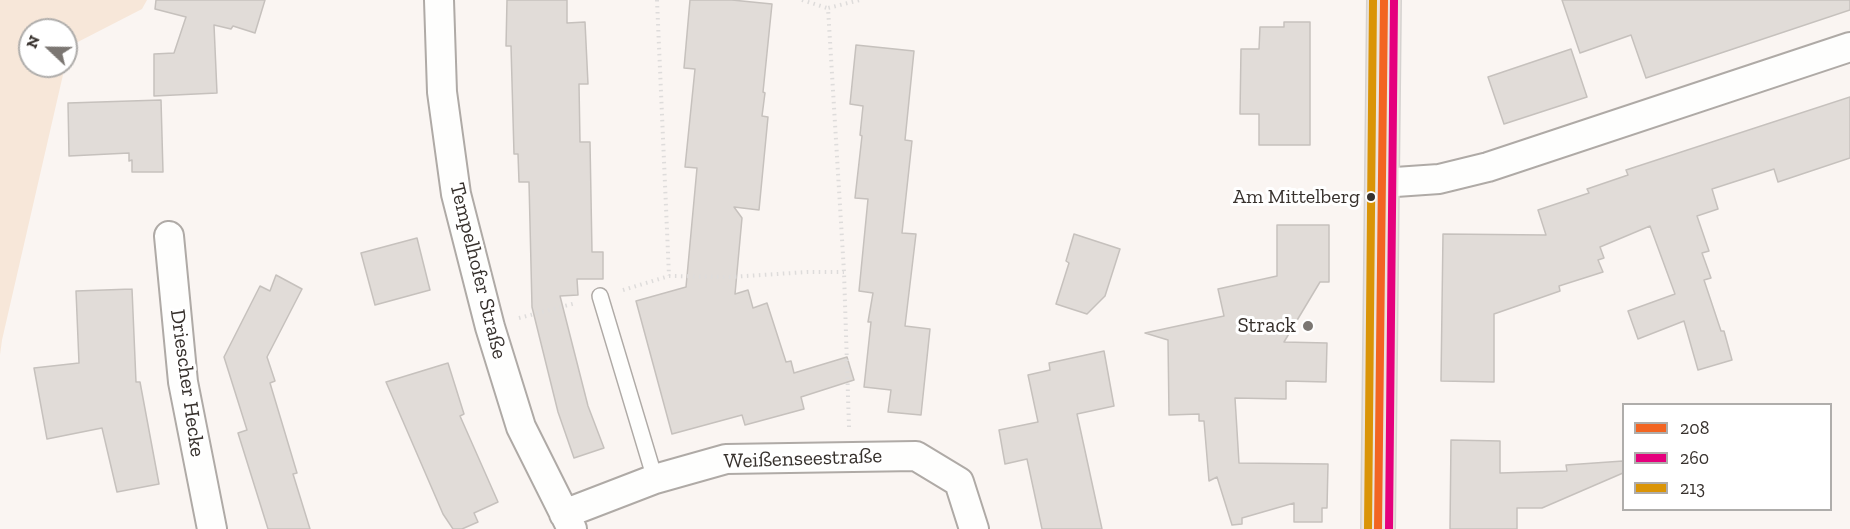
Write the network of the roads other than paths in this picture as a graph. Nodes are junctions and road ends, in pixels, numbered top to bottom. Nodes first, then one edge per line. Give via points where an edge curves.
1 (439, 0) edge
2 (1384, 0) edge
3 (1850, 47) edge
4 (1381, 183) junction
5 (169, 236) dead end
6 (600, 296) road end
7 (655, 479) junction
8 (568, 521) edge
9 (212, 529) edge
10 (974, 529) edge
11 (1377, 529) edge

1 - 8 street, Tempelhofer Straße via 442,92 456,194 521,427
2 - 4 main road
3 - 4 street via 1488,167 1438,179
4 - 11 main road
5 - 9 street, Driescher Hecke via 183,382
6 - 7 lane
7 - 8 street, Weißenseestraße
7 - 10 street, Weißenseestraße via 726,459 916,456 959,482

